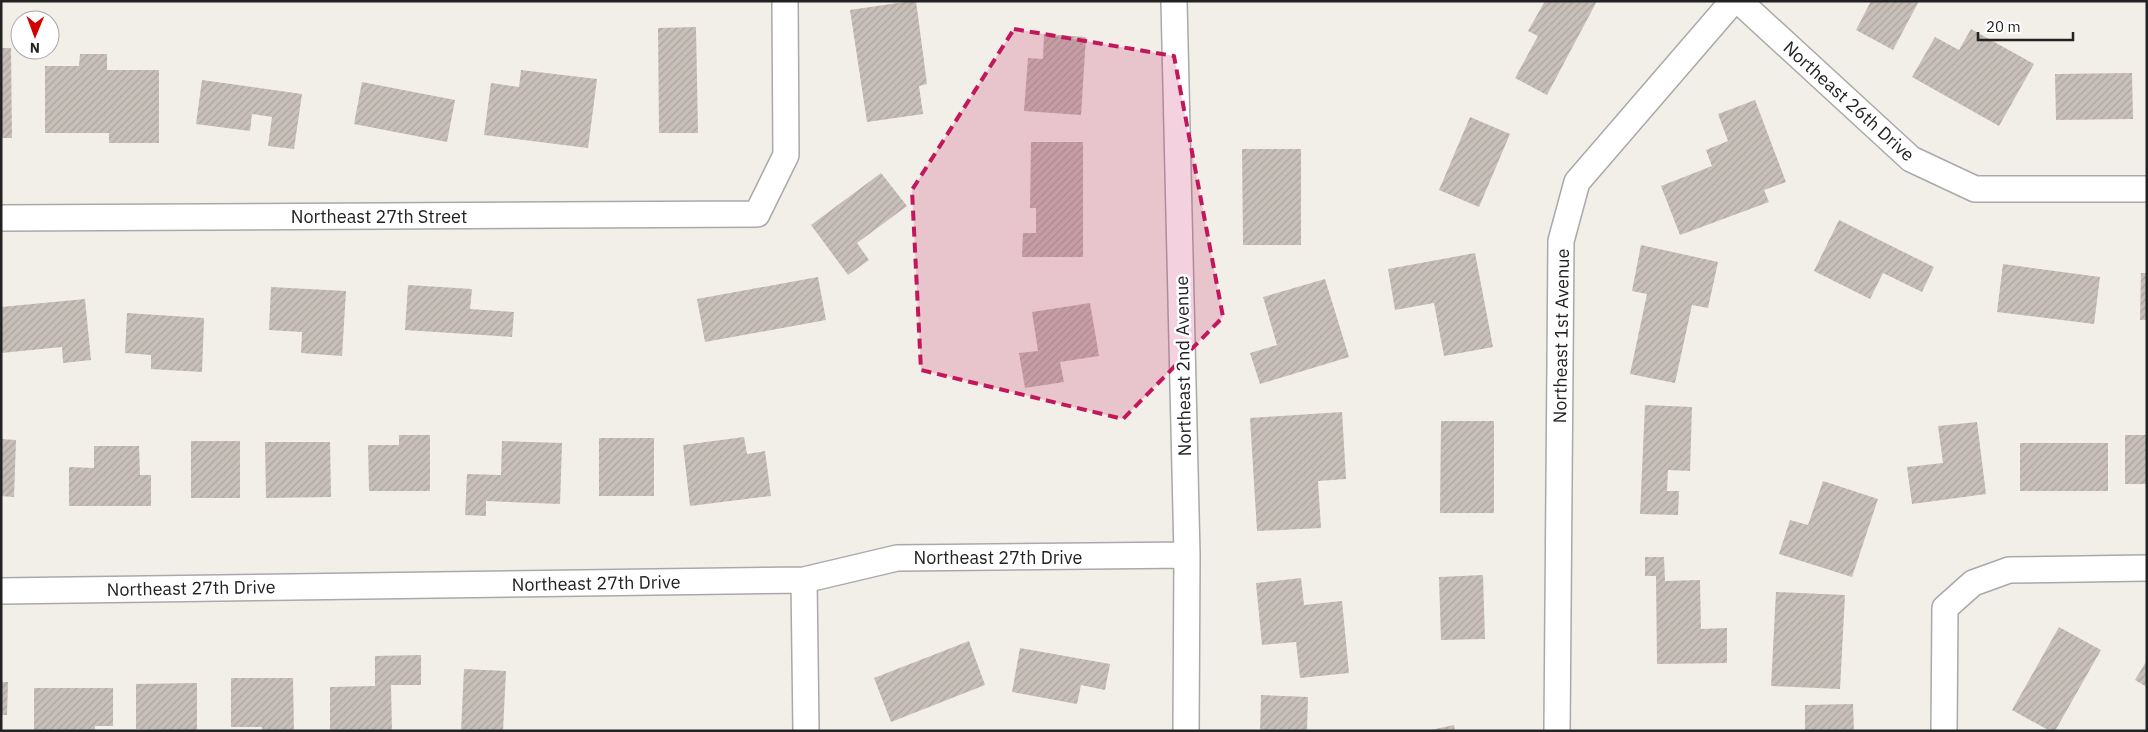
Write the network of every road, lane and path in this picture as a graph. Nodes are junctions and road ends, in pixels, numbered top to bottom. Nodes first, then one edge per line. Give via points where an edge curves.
1 (785, 1) edge
2 (1174, 1) edge
3 (1733, 1) edge
4 (1739, 1) edge
5 (2147, 189) edge
6 (1, 218) edge
7 (1187, 555) junction
8 (2147, 568) edge
9 (804, 580) junction
10 (1, 590) edge
11 (806, 731) edge
12 (1186, 731) edge
13 (1557, 731) edge
14 (1944, 731) edge

1 - 6 street, Northeast 27th Street via 786,154 757,214
2 - 7 street, Northeast 2nd Avenue
3 - 13 street, Northeast 1st Avenue via 1577,182 1561,241
4 - 5 street, Northeast 26th Drive via 1910,159 1975,189
7 - 9 street, Northeast 27th Drive via 897,558
7 - 12 street, Northeast 2nd Avenue
8 - 14 street via 2009,570 1973,583 1945,608
9 - 10 street, Northeast 27th Drive
9 - 11 street

